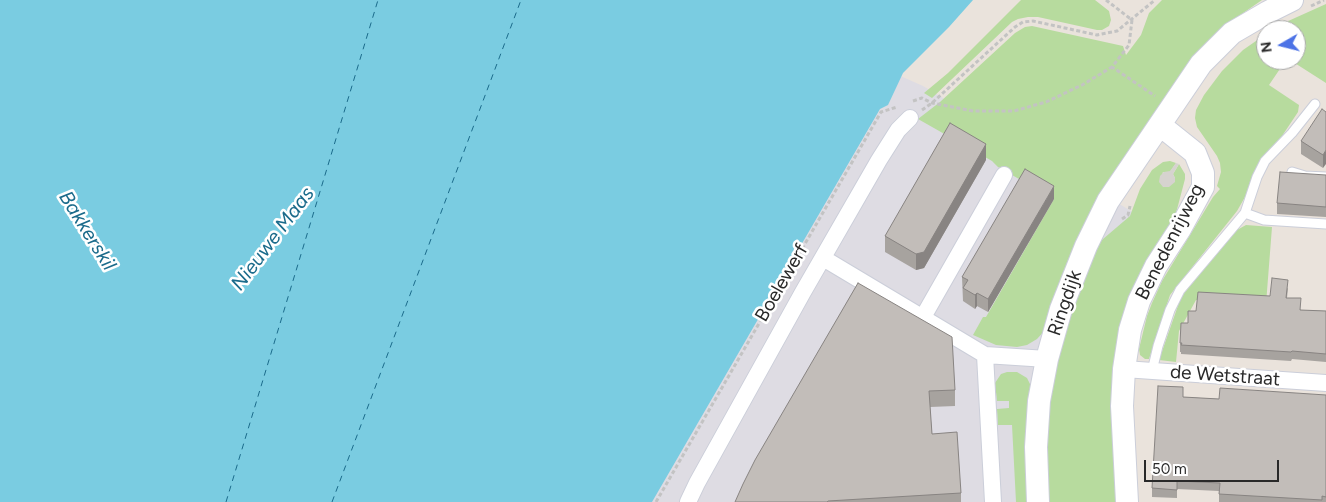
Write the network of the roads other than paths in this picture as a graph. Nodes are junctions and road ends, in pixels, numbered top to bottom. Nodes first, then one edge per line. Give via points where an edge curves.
1 (1300, 4) edge
2 (1315, 104) dead end
3 (908, 111) road end
4 (1160, 125) junction
5 (1292, 172) edge
6 (1004, 175) dead end
7 (1326, 177) edge
8 (1245, 213) junction
9 (1326, 224) edge
10 (823, 258) junction
11 (923, 317) junction
12 (985, 355) junction
13 (1047, 359) junction
14 (1124, 369) junction
15 (1152, 371) junction
16 (1326, 383) edge
17 (688, 502) edge
18 (993, 502) edge
19 (1038, 502) edge
20 (1127, 502) edge

1 - 4 street via 1268,12 1232,34 1202,64
2 - 8 lane via 1265,161
3 - 10 street, Boelewerf
4 - 13 street, Ringdijk via 1108,201 1086,246 1061,309
4 - 14 street, Benedenrijweg via 1195,153 1204,173 1203,186 1156,266 1140,301 1130,330
5 - 7 lane
6 - 11 street
8 - 9 lane via 1264,220
8 - 15 lane via 1180,290 1170,310
10 - 11 street, Boelewerf
10 - 17 street, Boelewerf
11 - 12 street, Boelewerf
12 - 13 street, Boelewerf
12 - 18 street
13 - 19 street, Ringdijk via 1039,401 1036,447
14 - 15 street, de Wetstraat
14 - 20 street, Benedenrijweg via 1122,406
15 - 16 street, de Wetstraat

